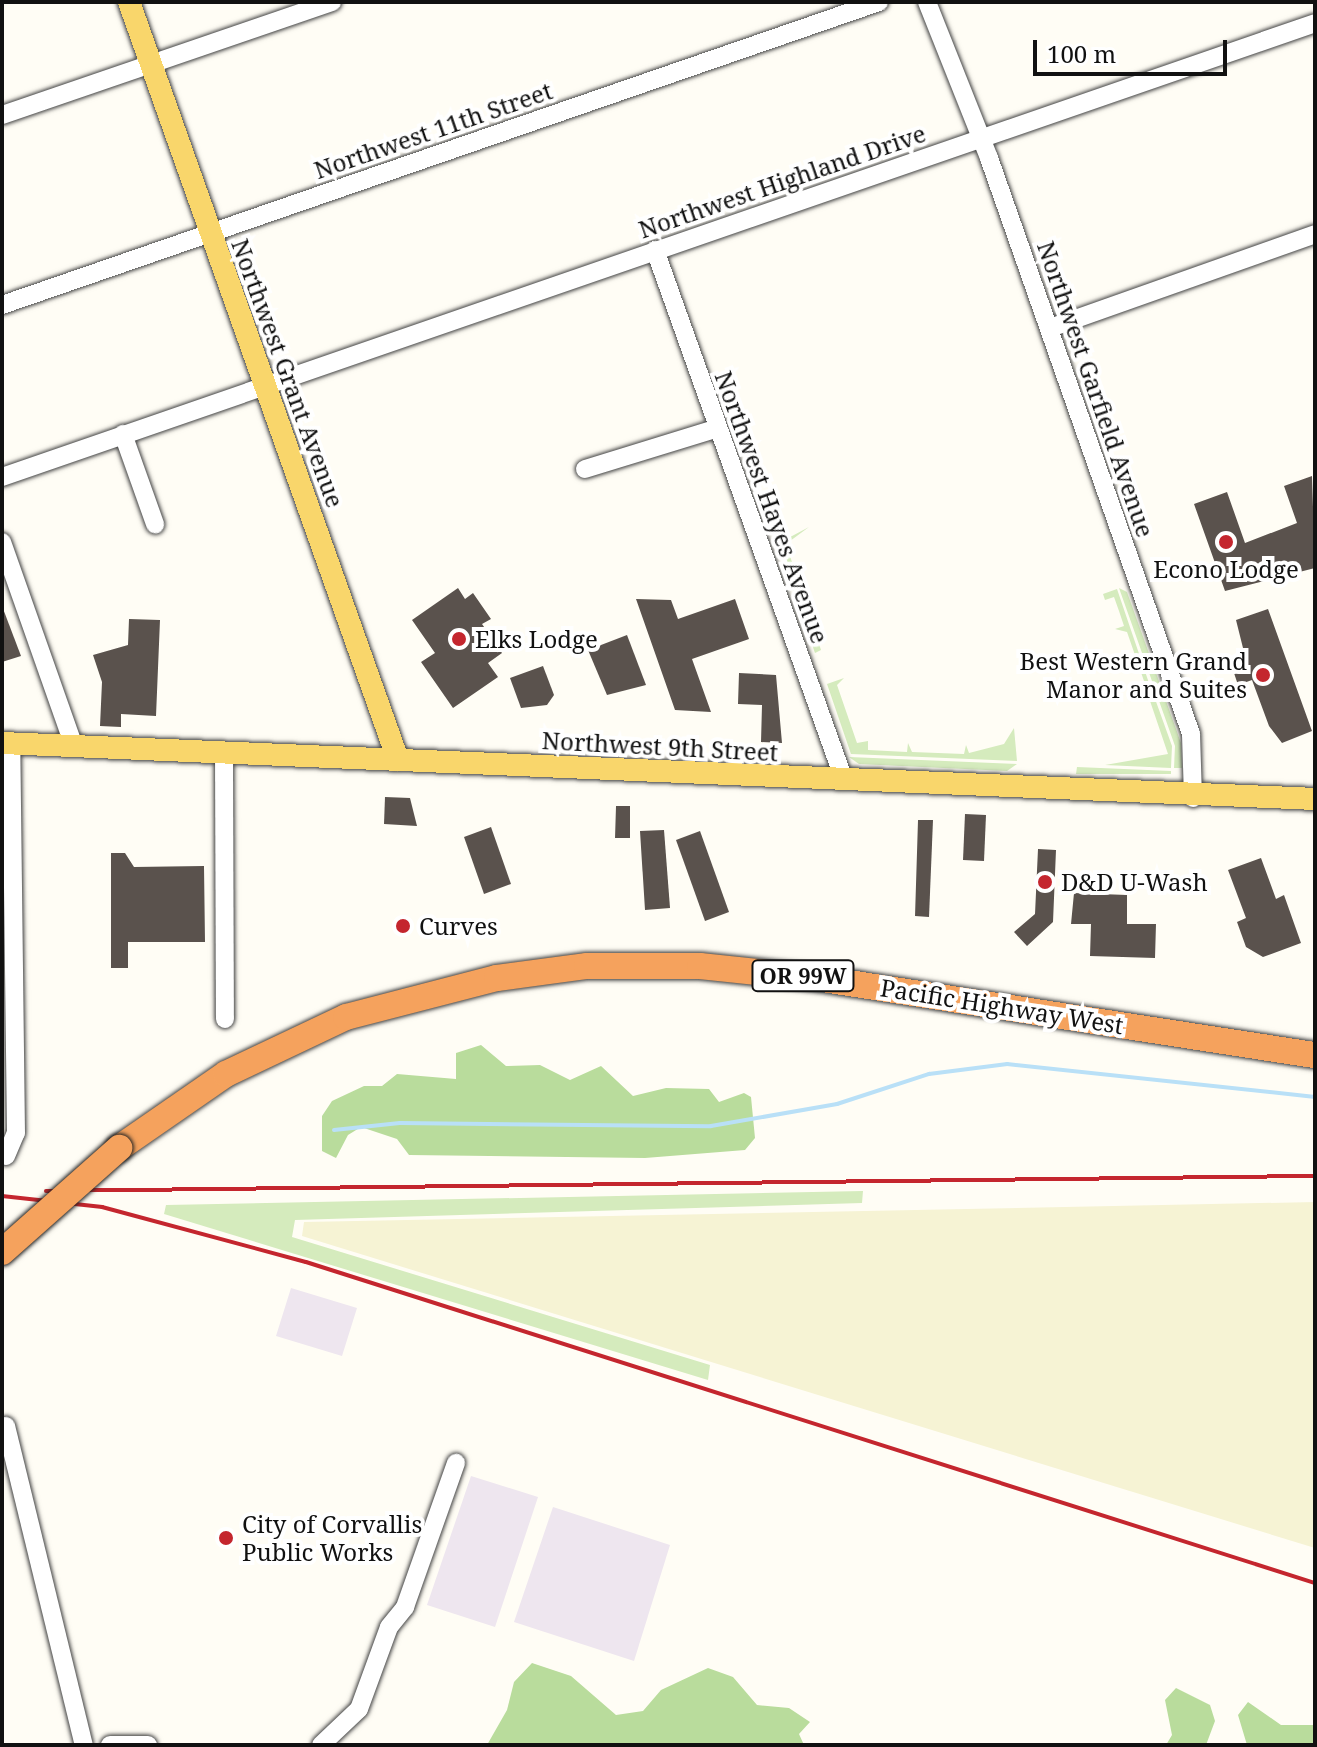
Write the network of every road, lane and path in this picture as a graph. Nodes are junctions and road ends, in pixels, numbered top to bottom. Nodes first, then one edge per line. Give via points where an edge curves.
1 (129, 2) edge
2 (332, 2) edge
3 (879, 2) edge
4 (927, 2) edge
5 (1315, 23) edge
6 (151, 64) junction
7 (2, 115) edge
8 (979, 139) junction
9 (211, 232) junction
10 (1315, 234) edge
11 (655, 250) junction
12 (2, 305) edge
13 (1050, 328) junction
14 (264, 383) junction
15 (718, 428) junction
16 (123, 434) junction
17 (585, 469) dead end
18 (2, 477) edge
19 (155, 524) dead end
20 (2, 542) edge
21 (7, 743) edge
22 (74, 746) junction
23 (224, 753) junction
24 (398, 760) junction
25 (844, 780) junction
26 (1193, 798) junction
27 (1315, 799) edge
28 (225, 1019) dead end
29 (1315, 1055) edge
30 (6, 1156) dead end
31 (2, 1252) edge
32 (6, 1426) dead end
33 (456, 1463) dead end
34 (84, 1745) edge
35 (110, 1745) edge
36 (148, 1745) edge
37 (321, 1745) edge

1 - 6 main road, Northwest Grant Avenue
2 - 6 street
3 - 9 street, Northwest 11th Street
4 - 8 street, Northwest Garfield Avenue
5 - 8 street, Northwest Highland Drive
6 - 7 street
6 - 9 main road, Northwest Grant Avenue
8 - 11 street, Northwest Highland Drive
8 - 13 street, Northwest Garfield Avenue
9 - 12 street, Northwest 11th Street
9 - 14 main road, Northwest Grant Avenue
10 - 13 street
11 - 14 street, Northwest Highland Drive
11 - 15 street, Northwest Hayes Avenue
13 - 26 street, Northwest Garfield Avenue via 1191,734
14 - 16 street, Northwest Highland Drive
14 - 24 main road, Northwest Grant Avenue
15 - 17 street
15 - 25 street, Northwest Hayes Avenue
16 - 18 street, Northwest Highland Drive
16 - 19 street
20 - 22 street
21 - 22 main road, Northwest 9th Street
21 - 30 street via 16,1133
22 - 23 main road, Northwest 9th Street
23 - 24 main road, Northwest 9th Street
23 - 28 street
24 - 25 main road, Northwest 9th Street
25 - 26 main road, Northwest 9th Street
26 - 27 main road, Northwest 9th Street
29 - 31 highway, Pacific Highway West / OR 99W, bridge via 768,972 587,966 497,978 346,1017 226,1074 119,1148
32 - 34 street
33 - 37 street via 405,1607 389,1627 359,1709
35 - 36 street

